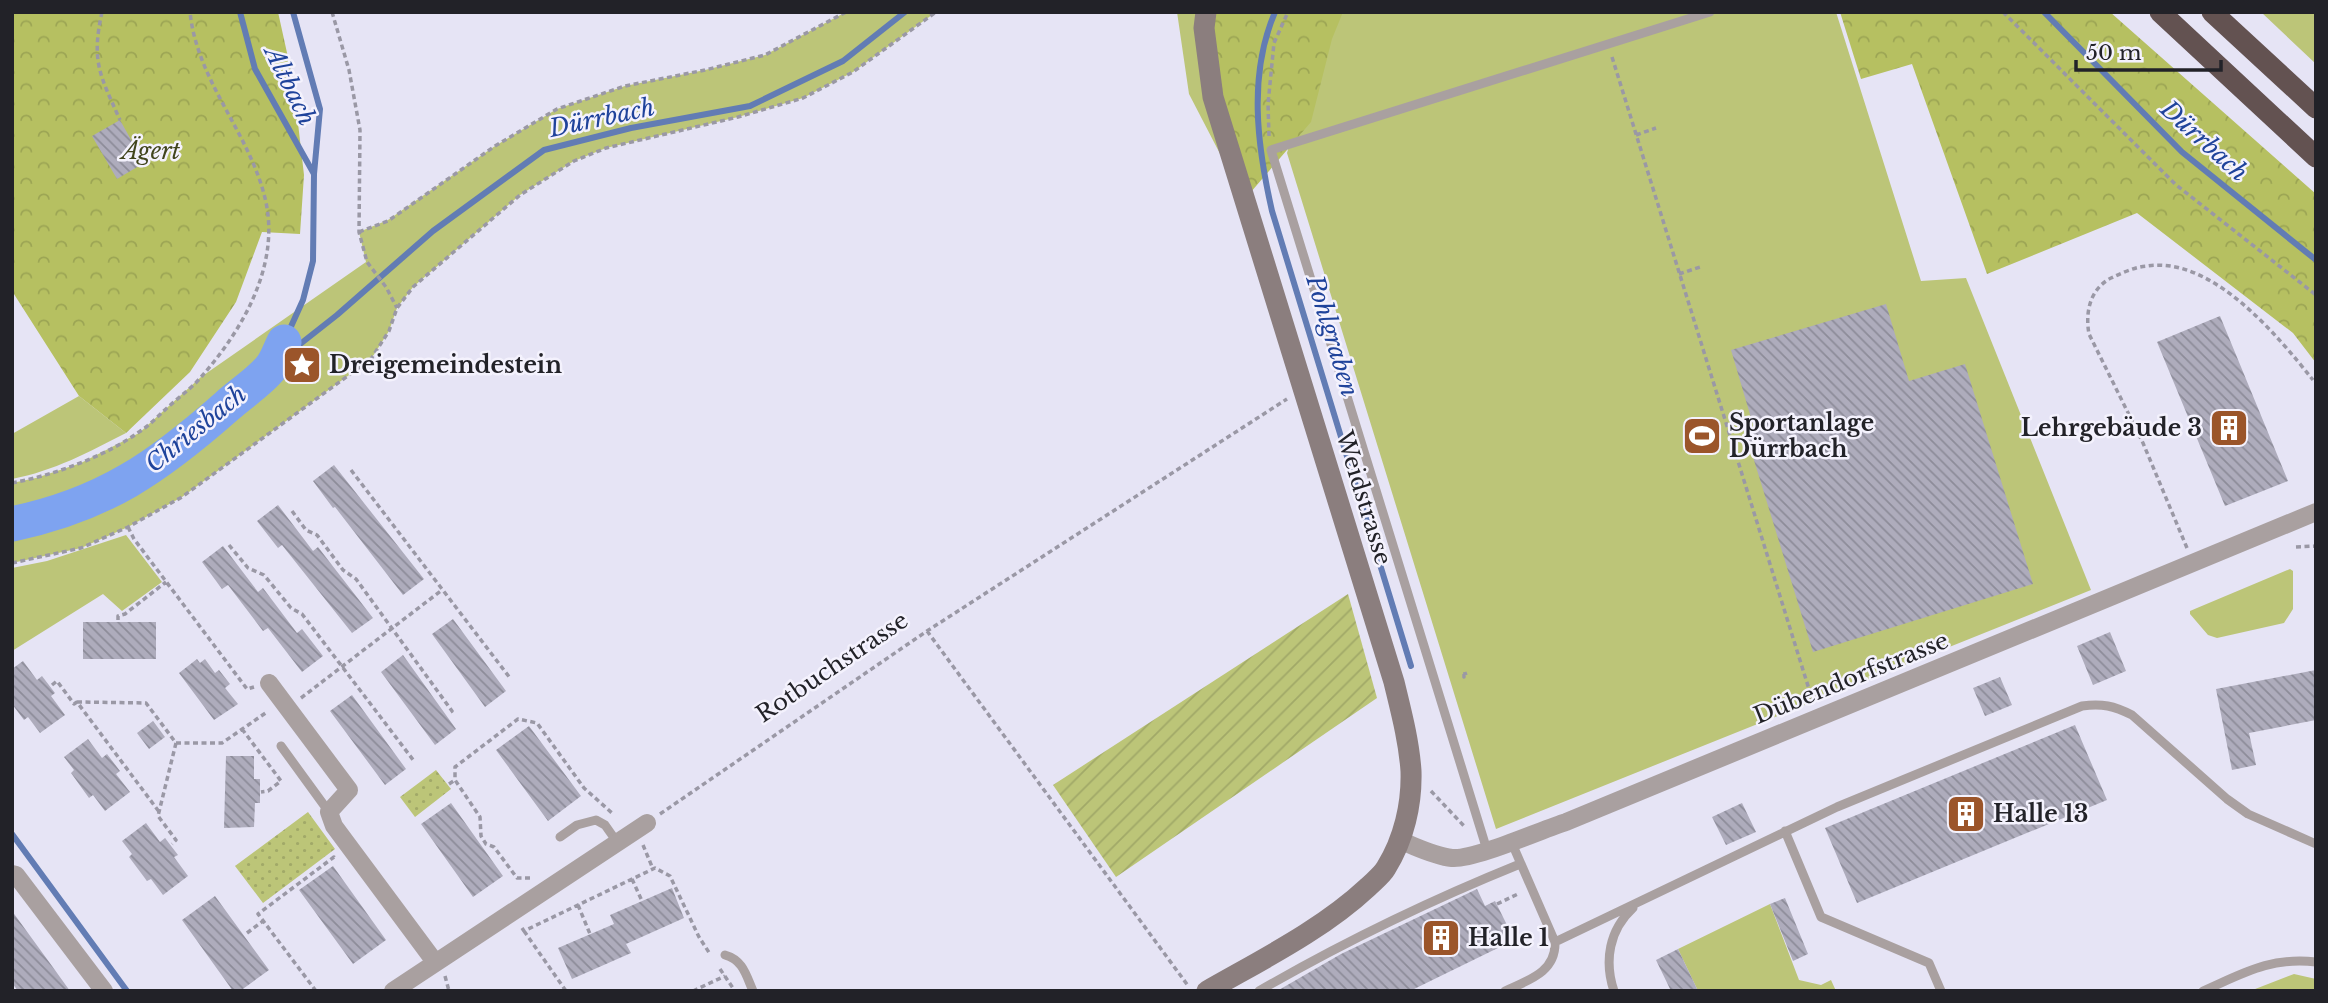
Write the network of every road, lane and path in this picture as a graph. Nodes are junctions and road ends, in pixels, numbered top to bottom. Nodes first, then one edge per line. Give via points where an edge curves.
1 (102, 12) edge
2 (190, 12) edge
3 (332, 12) edge
4 (846, 12) edge
5 (936, 12) edge
6 (1206, 12) edge
7 (1288, 12) edge
8 (1710, 12) edge
9 (2003, 12) edge
10 (2160, 12) edge
11 (2212, 12) edge
12 (1608, 45) junction
13 (2316, 108) edge
14 (120, 120) dead end
15 (1656, 128) dead end
16 (1636, 135) junction
17 (1271, 150) junction
18 (2316, 157) edge
19 (359, 232) junction
20 (1700, 267) dead end
21 (1679, 274) junction
22 (2316, 295) edge
23 (397, 308) junction
24 (2313, 380) dead end
25 (1303, 389) junction
26 (351, 472) dead end
27 (12, 483) edge
28 (2316, 512) edge
29 (292, 514) dead end
30 (128, 527) junction
31 (229, 545) dead end
32 (2316, 546) edge
33 (2296, 547) dead end
34 (12, 563) edge
35 (2193, 563) junction
36 (166, 582) junction
37 (443, 590) junction
38 (118, 620) dead end
39 (392, 629) junction
40 (927, 631) junction
41 (343, 666) junction
42 (510, 678) dead end
43 (270, 683) joint
44 (52, 685) dead end
45 (77, 702) junction
46 (286, 704) junction
47 (449, 713) dead end
48 (1818, 718) junction
49 (242, 729) junction
50 (176, 743) junction
51 (281, 746) dead end
52 (414, 761) dead end
53 (1411, 770) junction
54 (454, 780) junction
55 (449, 784) dead end
56 (261, 792) dead end
57 (330, 812) junction
58 (160, 813) junction
59 (1785, 831) junction
60 (632, 832) junction
61 (560, 837) dead end
62 (1401, 841) junction
63 (1511, 841) junction
64 (172, 844) dead end
65 (2316, 844) edge
66 (1487, 850) junction
67 (1520, 864) junction
68 (342, 867) dead end
69 (653, 869) junction
70 (12, 874) edge
71 (517, 878) dead end
72 (632, 879) junction
73 (1532, 888) junction
74 (1651, 895) junction
75 (642, 901) dead end
76 (1497, 904) dead end
77 (578, 905) junction
78 (511, 912) junction
79 (263, 921) junction
80 (524, 931) junction
81 (247, 933) dead end
82 (590, 934) dead end
83 (1555, 942) junction
84 (725, 955) dead end
85 (712, 957) dead end
86 (2316, 962) edge
87 (439, 966) junction
88 (719, 967) dead end
89 (725, 976) junction
90 (104, 991) edge
91 (316, 991) edge
92 (393, 991) edge
93 (449, 991) edge
94 (566, 991) edge
95 (693, 991) edge
96 (735, 991) edge
97 (752, 991) edge
98 (1192, 991) edge
99 (1206, 991) edge
100 (1259, 991) edge
101 (1506, 991) edge
102 (1614, 991) edge
103 (1941, 991) edge
104 (2203, 991) edge

1 - 14 path via 97,64
2 - 27 path via 203,66 255,166 265,200 269,239 263,276 227,344 201,377 139,433 81,463
3 - 19 path via 360,130
4 - 19 path via 765,55 625,86 557,109 388,220
5 - 23 path via 853,72 803,98 606,148 574,161 520,195 413,287
6 - 25 main road, Weidstrasse via 1213,97
7 - 17 path via 1274,43 1271,66
8 - 12 lane
9 - 22 path via 2175,184
10 - 18 highway
11 - 13 highway
12 - 16 path
12 - 17 lane
15 - 16 path
16 - 21 path
17 - 66 lane
19 - 23 path via 367,262
20 - 21 path
21 - 48 path
23 - 30 path via 371,359 181,497
24 - 35 path via 2278,337 2218,285 2182,269 2147,265 2107,280 2095,291 2087,319 2089,334 2143,443
25 - 40 path, Rotbuchstrasse
25 - 53 main road, Weidstrasse via 1394,682
26 - 37 path
28 - 35 street, Dübendorfstrasse
29 - 39 path via 356,579
30 - 34 path via 81,548
30 - 36 path
31 - 41 path via 248,568 264,575 290,608 302,614
32 - 33 path
35 - 48 street, Dübendorfstrasse
36 - 38 path
36 - 43 path via 247,689
37 - 39 path
37 - 42 path
39 - 41 path
39 - 47 path via 452,711
40 - 60 path, Rotbuchstrasse
40 - 98 path
41 - 46 path
41 - 52 path
43 - 46 street
44 - 45 path via 57,681 74,704
45 - 50 path via 146,703
45 - 58 path
46 - 49 path
46 - 57 street via 349,790
48 - 63 street, Dübendorfstrasse
49 - 50 path via 222,743
49 - 56 path via 281,781
50 - 58 path
51 - 57 lane
53 - 62 main road, Weidstrasse
53 - 66 path
54 - 55 path
54 - 60 path via 455,767 518,719 537,723 584,788
54 - 71 path via 480,817 482,841 494,847
57 - 87 street via 334,826
58 - 64 path via 176,840
59 - 65 lane via 2070,710 2100,704 2132,715 2248,814
59 - 74 lane
59 - 103 lane via 1821,917 1929,963
60 - 61 lane via 596,820 577,825
60 - 69 path
60 - 78 street
62 - 66 street, Dübendorfstrasse via 1455,858
62 - 99 main road, Weidstrasse via 1385,870 1349,905
63 - 66 street, Dübendorfstrasse
63 - 67 lane
67 - 73 lane
67 - 100 lane
68 - 79 path via 334,856 258,915
69 - 72 path
69 - 85 path via 670,876
70 - 90 street
72 - 75 path
72 - 77 path
73 - 76 path
73 - 83 lane
74 - 83 lane
74 - 102 lane via 1626,915 1613,937 1608,963
77 - 80 path
77 - 82 path
78 - 80 path
78 - 87 street
79 - 81 path
79 - 91 path
80 - 94 path
83 - 101 lane via 1547,969
84 - 97 lane via 742,965
86 - 104 lane via 2269,962
87 - 92 street
87 - 93 path
88 - 89 path
89 - 95 path
89 - 96 path

